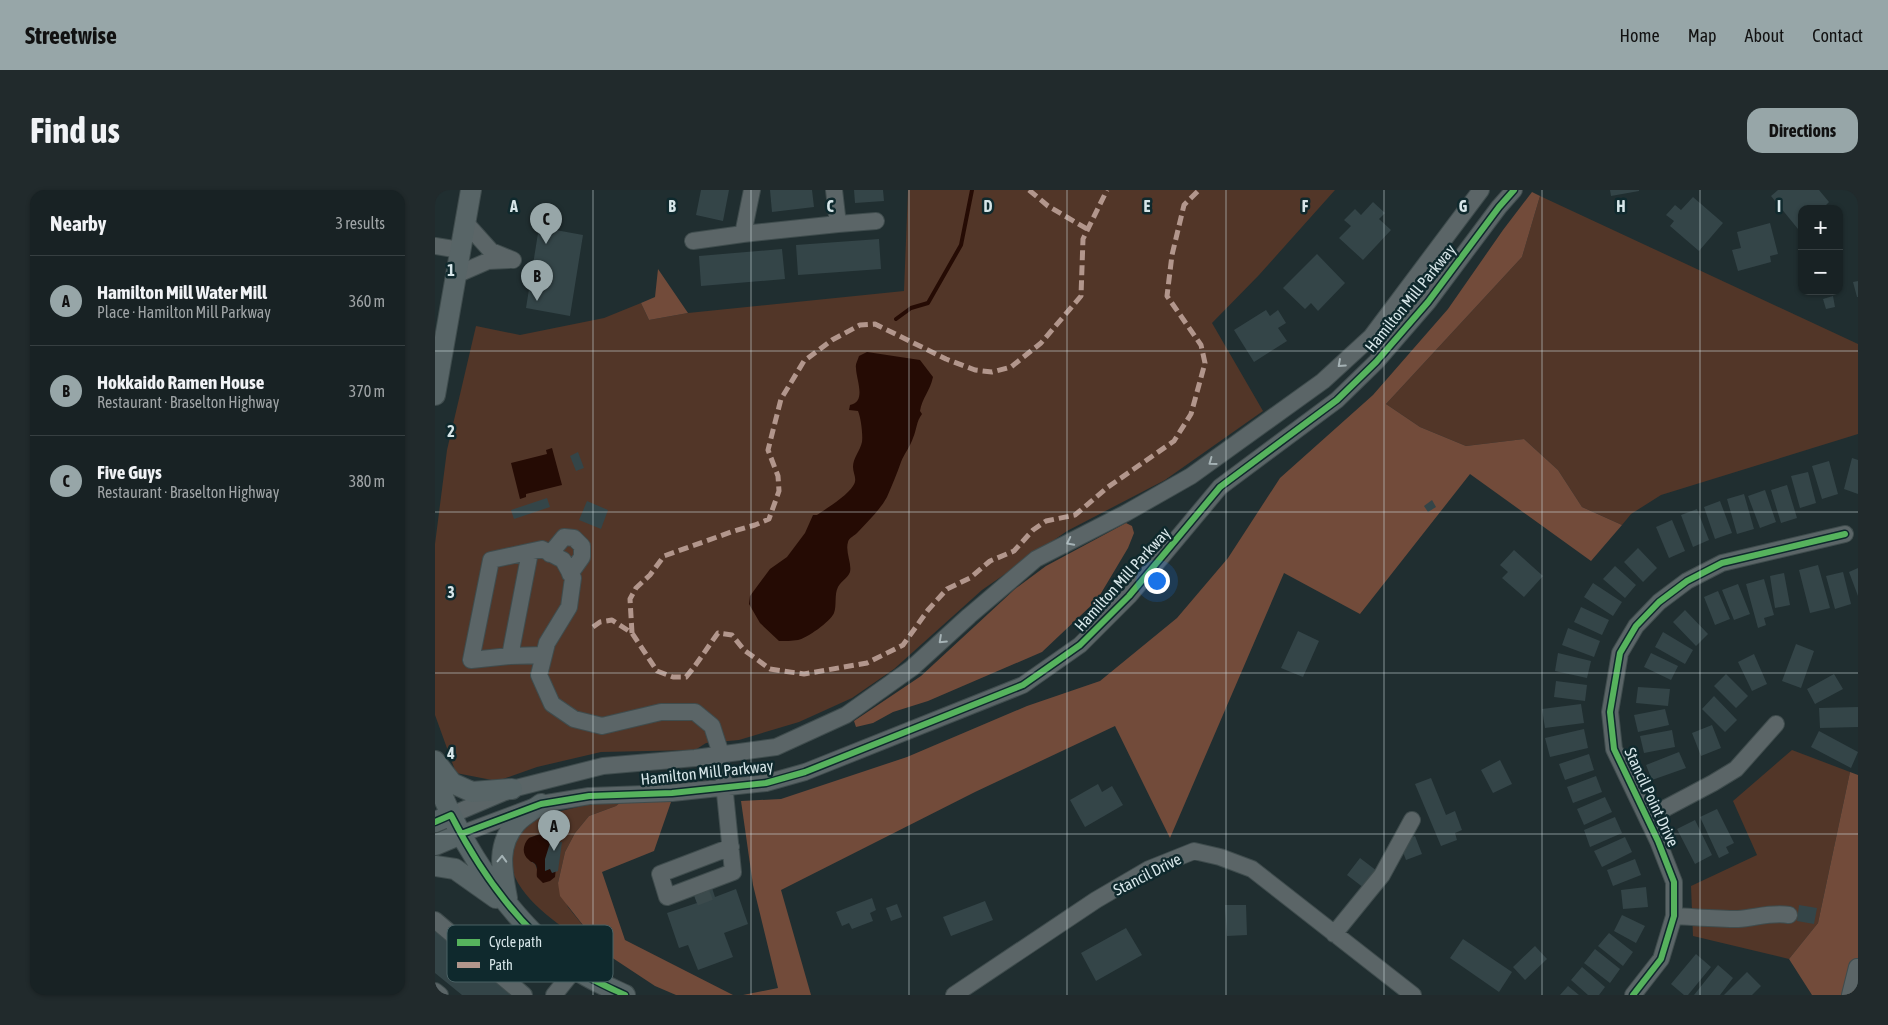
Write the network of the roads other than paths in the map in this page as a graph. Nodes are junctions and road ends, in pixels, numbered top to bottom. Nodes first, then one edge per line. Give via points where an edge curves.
1 (471, 190) edge
2 (752, 190) edge
3 (835, 190) edge
4 (1481, 190) edge
5 (1514, 190) edge
6 (876, 221) dead end
7 (465, 222) junction
8 (838, 224) junction
9 (743, 234) junction
10 (693, 241) dead end
11 (435, 246) edge
12 (461, 250) junction
13 (456, 275) junction
14 (435, 394) edge
15 (1845, 534) dead end
16 (529, 552) junction
17 (551, 554) junction
18 (570, 574) junction
19 (544, 655) junction
20 (510, 656) junction
21 (1776, 724) dead end
22 (721, 754) junction
23 (435, 761) edge
24 (435, 777) edge
25 (726, 787) junction
26 (511, 789) junction
27 (541, 804) junction
28 (443, 818) edge
29 (1647, 818) junction
30 (1412, 820) dead end
31 (461, 834) junction
32 (435, 845) edge
33 (731, 847) junction
34 (435, 866) edge
35 (724, 875) junction
36 (713, 891) tunnel mouth
37 (509, 908) junction
38 (1789, 915) dead end
39 (1674, 916) junction
40 (435, 920) edge
41 (525, 925) edge
42 (447, 930) edge
43 (1334, 934) junction
44 (1857, 967) edge
45 (508, 982) edge
46 (564, 982) edge
47 (600, 982) edge
48 (435, 991) edge
49 (1637, 994) edge
50 (440, 995) edge
51 (523, 995) edge
52 (554, 995) edge
53 (625, 995) edge
54 (954, 995) edge
55 (1413, 995) edge
56 (1850, 995) edge

1 - 7 main road
2 - 9 street
3 - 8 street
4 -> 22 street, Hamilton Mill Parkway via 1371,337 1323,381 1191,476 1036,560 913,668 846,715 777,747
5 - 25 street, Hamilton Mill Parkway via 1428,302 1376,362 1337,400 1221,487 1129,596 1080,645 1023,685 805,772 766,782
6 - 8 street
7 - 12 main road
7 - 13 street via 491,251 513,260 487,261
8 - 9 street
9 - 10 street
11 - 12 street
12 - 13 main road
13 - 14 main road
15 - 29 street, Stancil Point Drive via 1722,563 1680,586 1636,626 1620,653 1610,712 1614,749
16 - 17 street via 542,549
16 - 20 street
16 - 20 street via 491,560 471,660
17 - 18 street via 563,560
17 - 18 street via 564,537 574,538 582,546 582,557
18 - 19 street via 573,578 569,607 547,643
19 - 20 street
19 - 22 street via 539,675 552,704 574,720 602,726 661,712 695,712 712,726
21 - 29 street via 1735,769
22 - 25 street
22 - 26 street, Hamilton Mill Parkway via 603,766
23 - 26 main road via 452,783 472,792
24 - 28 main road
25 - 27 street, Hamilton Mill Parkway via 589,796
25 - 33 street
26 - 28 street, Hamilton Mill Parkway
27 - 31 street, Hamilton Mill Parkway
37 -> 27 main road via 502,869 503,844 516,823
28 - 31 main road
29 - 39 street, Stancil Point Drive via 1674,882
30 - 43 street via 1381,876
31 - 32 main road
31 - 37 main road
33 - 35 street via 733,872
33 - 35 street via 660,874 667,897 687,895
34 - 37 main road via 455,869
35 - 36 street via 721,888
37 - 41 main road
38 - 39 street via 1726,919
39 - 49 street, Stancil Point Drive via 1661,959
40 - 42 street
43 - 54 street, Stancil Drive via 1252,869 1194,851 1149,869 1096,900
43 - 55 street, Stancil Drive
44 - 56 street
45 - 51 street
46 - 52 street
47 - 53 main road
48 - 50 street

